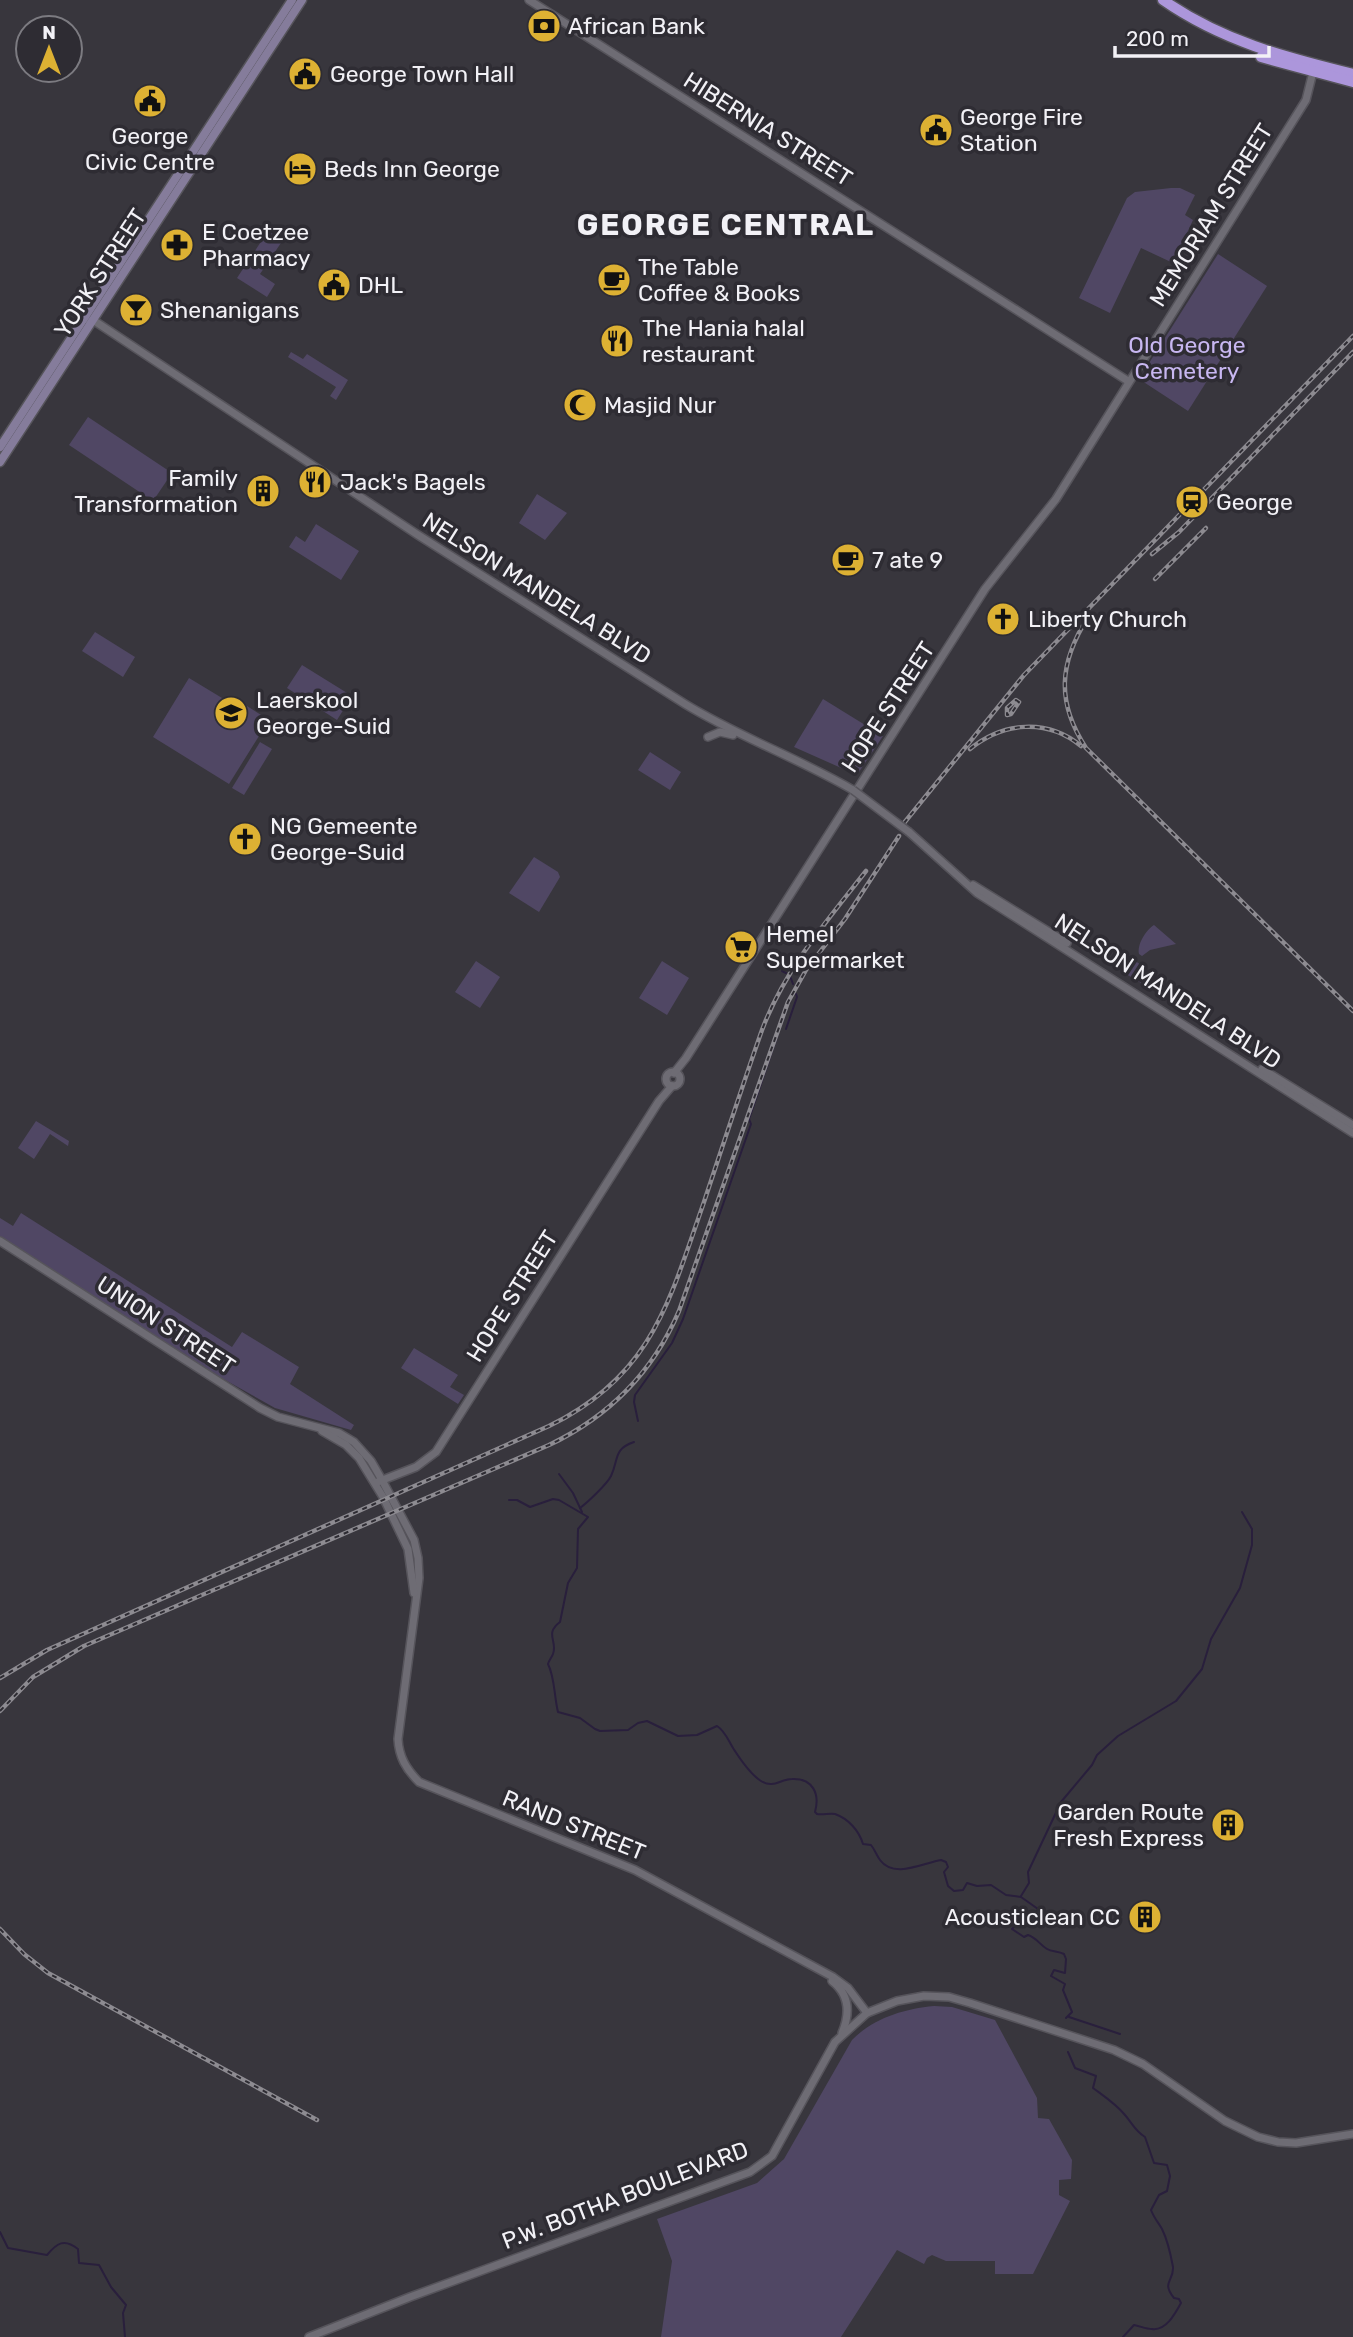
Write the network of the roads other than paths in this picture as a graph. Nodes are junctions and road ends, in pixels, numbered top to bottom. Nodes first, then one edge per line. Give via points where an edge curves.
1 (292, 0) edge
2 (302, 0) edge
3 (529, 0) edge
4 (1163, 0) edge
5 (1314, 68) junction
6 (1353, 74) edge
7 (1353, 82) edge
8 (93, 320) junction
9 (83, 323) junction
10 (1128, 381) junction
11 (0, 447) edge
12 (0, 462) edge
13 (708, 737) dead end
14 (744, 737) junction
15 (961, 878) junction
16 (1353, 1125) edge
17 (1353, 1133) edge
18 (0, 1241) edge
19 (379, 1482) junction
20 (408, 1527) joint
21 (400, 1531) joint
22 (415, 1602) junction
23 (821, 1972) junction
24 (867, 2013) junction
25 (838, 2039) junction
26 (1353, 2134) edge
27 (309, 2337) edge

1 - 9 main road, YORK STREET
2 - 8 main road, YORK STREET
3 - 10 street, HIBERNIA STREET
4 - 5 highway via 1193,20
5 - 6 highway
5 - 7 highway
5 - 10 street, MEMORIAM STREET via 1302,107
8 - 9 street
8 - 12 main road, YORK STREET
8 - 14 street, NELSON MANDELA BLVD via 480,574 695,711
9 - 11 main road, YORK STREET
10 - 19 street, HOPE STREET via 1056,499 985,589 676,1074 669,1074 659,1101 436,1452 416,1467
13 - 14 street via 720,732
14 - 15 street, NELSON MANDELA BLVD, bridge via 853,790
15 - 16 street, NELSON MANDELA BLVD
15 - 17 street, NELSON MANDELA BLVD via 977,893
18 - 19 street, UNION STREET via 260,1408 318,1429 350,1449
19 - 20 street, UNION STREET
19 - 21 street, UNION STREET
20 - 22 street, RAND STREET via 419,1566
21 - 22 street, RAND STREET via 410,1558
22 - 23 street, RAND STREET via 398,1748 405,1766 419,1782 635,1870
23 - 24 street, RAND STREET via 848,1988
23 - 25 street via 841,1989 847,2003 847,2020
24 - 25 street, P.W. BOTHA BOULEVARD
24 - 26 street, P.W. BOTHA BOULEVARD via 911,1998 948,1997 1130,2057 1225,2121 1258,2137 1296,2143
25 - 27 street, P.W. BOTHA BOULEVARD via 772,2156 750,2172

